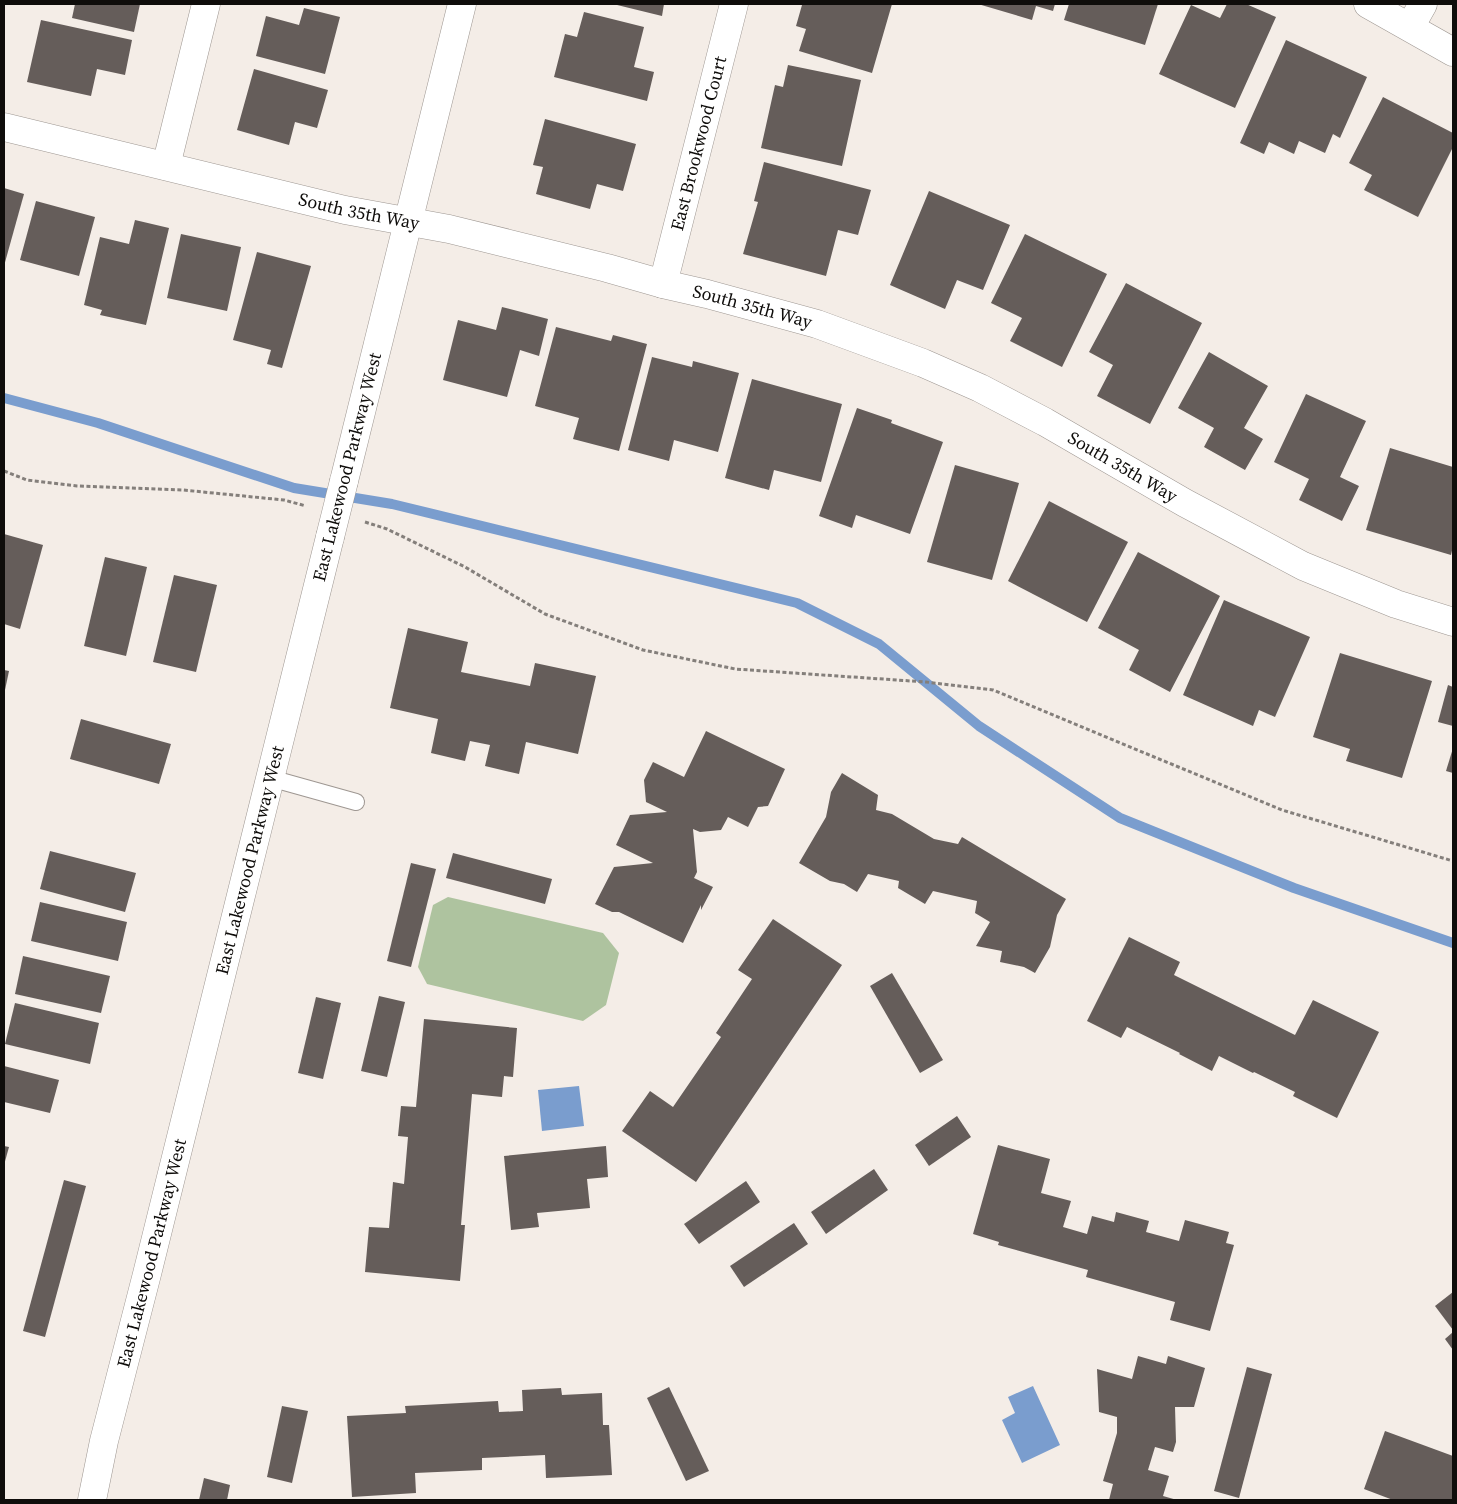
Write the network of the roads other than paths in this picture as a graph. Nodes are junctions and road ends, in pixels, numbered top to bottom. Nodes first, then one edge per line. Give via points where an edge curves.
1 (206, 4) edge
2 (462, 4) edge
3 (734, 4) edge
4 (1368, 4) edge
5 (1423, 4) edge
6 (1410, 27) junction
7 (1453, 52) edge
8 (4, 127) edge
9 (166, 166) junction
10 (408, 221) junction
11 (663, 284) junction
12 (1453, 622) edge
13 (270, 778) junction
14 (356, 802) dead end
15 (92, 1500) edge

1 - 9 street
2 - 10 street, East Lakewood Parkway West
3 - 11 street, East Brookwood Court
4 - 6 street
5 - 6 street
6 - 7 street
8 - 9 street, South 35th Way
9 - 10 street, South 35th Way via 345,210
10 - 11 street, South 35th Way
10 - 13 street, East Lakewood Parkway West, bridge
11 - 12 street, South 35th Way via 817,324 923,363 980,388 1044,422 1303,566 1396,604
13 - 14 lane
13 - 15 street, East Lakewood Parkway West

